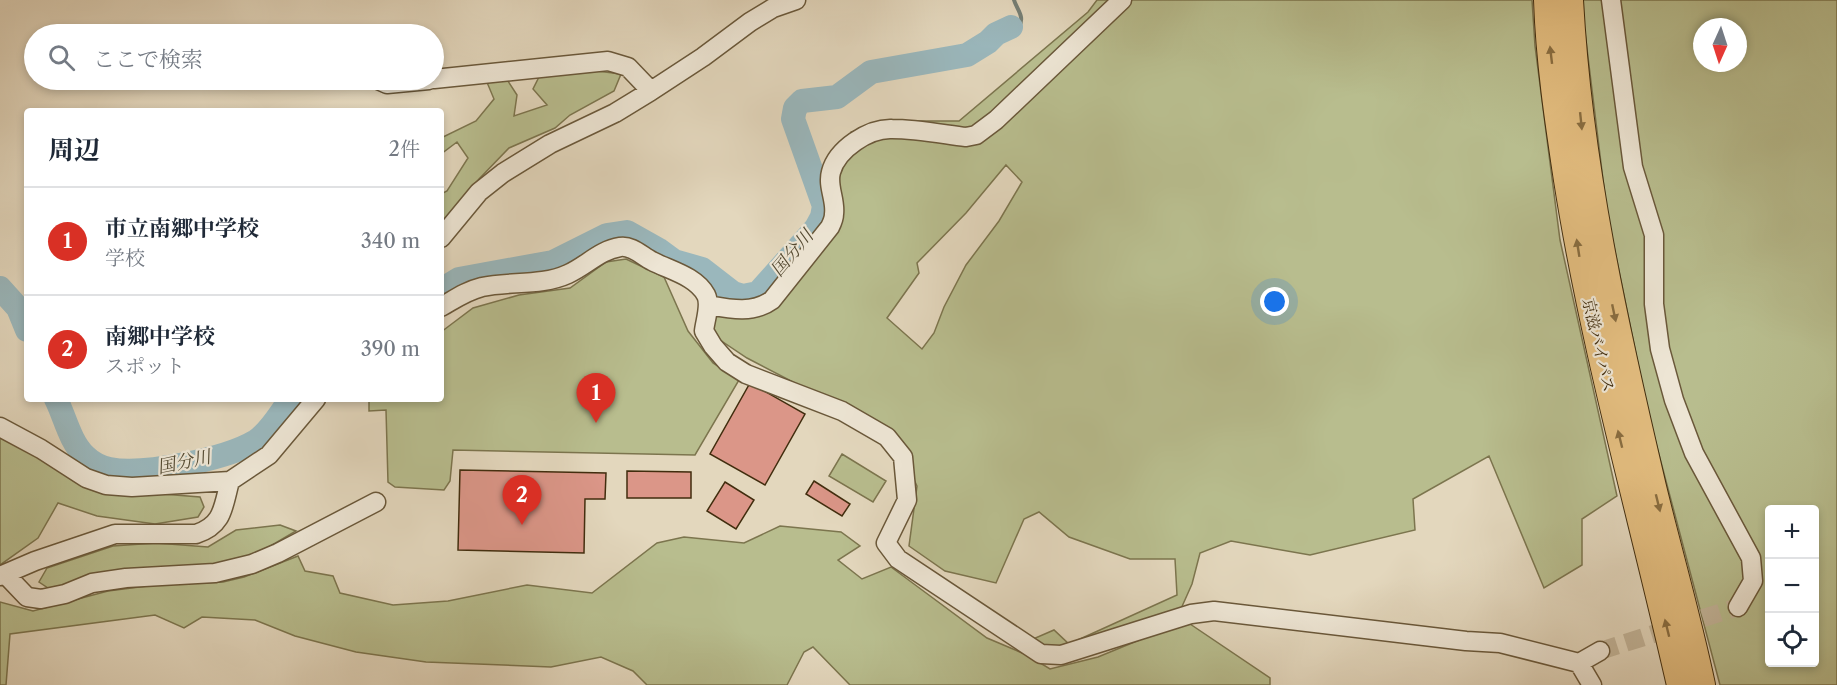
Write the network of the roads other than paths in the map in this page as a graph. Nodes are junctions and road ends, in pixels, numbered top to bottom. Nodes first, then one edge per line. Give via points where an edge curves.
1 (796, 0) edge
2 (1122, 0) edge
3 (1547, 0) edge
4 (1570, 0) edge
5 (1611, 0) edge
6 (444, 78) edge
7 (651, 91) junction
8 (444, 234) edge
9 (444, 305) edge
10 (708, 305) junction
11 (313, 402) edge
12 (0, 427) edge
13 (230, 481) junction
14 (376, 502) dead end
15 (3, 575) edge
16 (1738, 607) tunnel mouth
17 (1600, 651) tunnel mouth
18 (1579, 663) junction
19 (1592, 685) edge
20 (1680, 685) edge
21 (1702, 685) edge

1 - 7 street via 750,21
2 - 10 street via 976,135 890,128 853,143 831,171 835,213 830,227 772,300 761,308 747,310
20 -> 3 highway, 京滋バイパス via 1579,257 1560,135
4 -> 21 highway, 京滋バイパス via 1582,132 1601,252
5 - 16 street via 1633,167 1654,235 1654,304 1660,349 1694,453 1751,558 1753,581
6 - 7 street via 608,61 628,67
7 - 8 street via 503,173 479,192
9 - 10 street via 482,287 568,274 603,252 621,246 692,280 706,295
10 - 18 street via 704,331 727,362 746,374 842,411 887,437 903,458 907,500 886,543 898,559 1041,654 1061,655 1191,614 1214,611 1500,643
11 - 13 street via 269,455
12 - 13 street via 86,478 106,485
13 - 15 street via 221,514 209,530 196,534 115,534
14 - 15 street via 278,553 215,573 126,578 41,599 27,597
17 - 18 street
18 - 19 street

